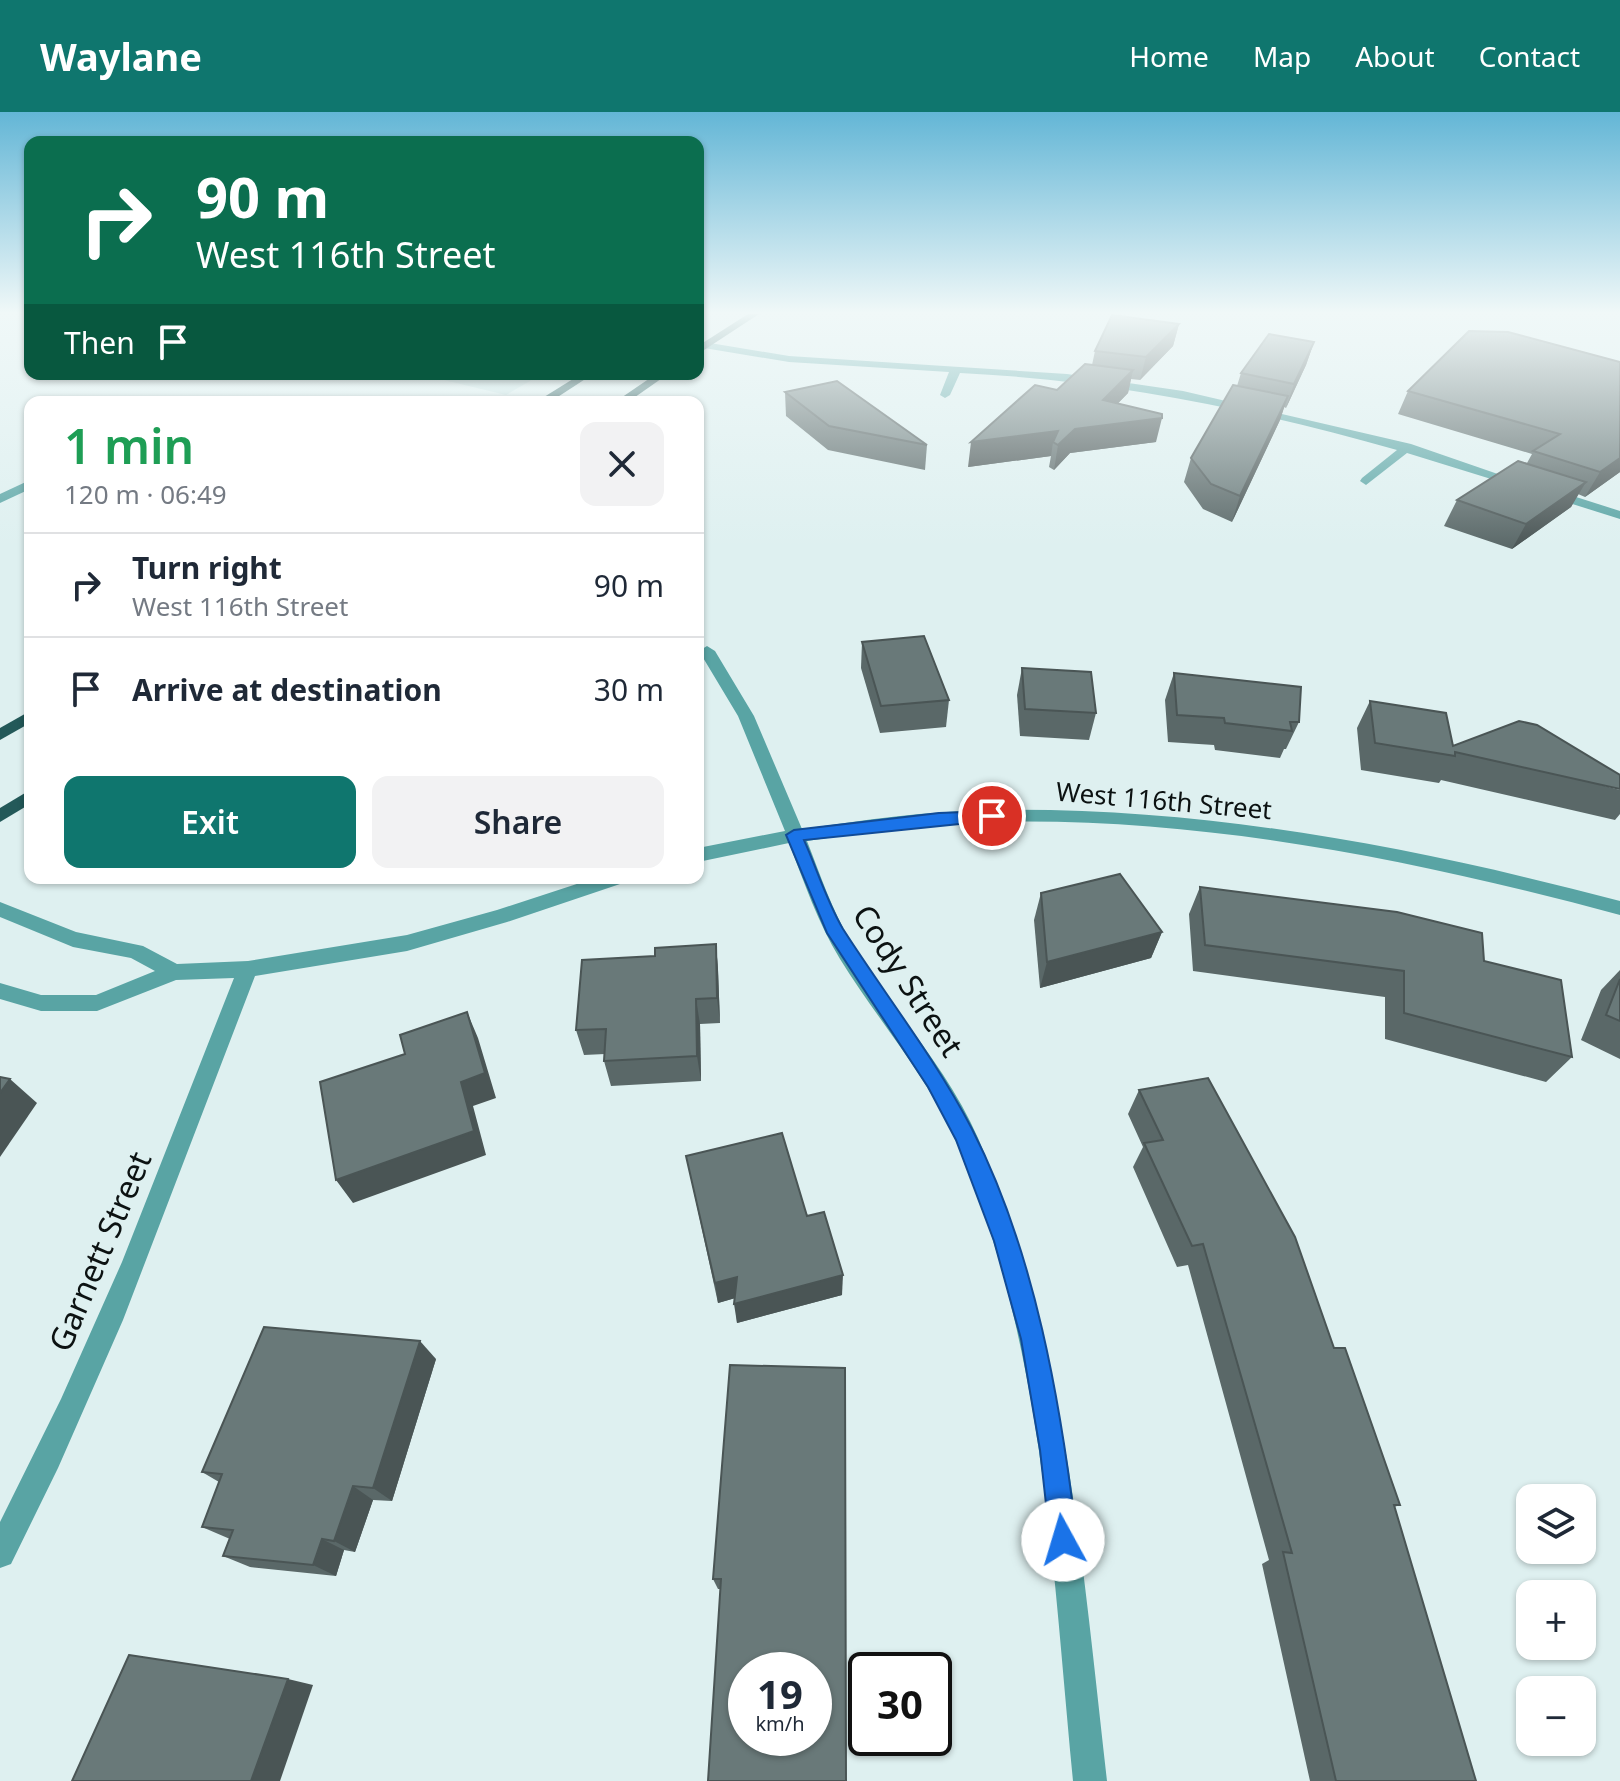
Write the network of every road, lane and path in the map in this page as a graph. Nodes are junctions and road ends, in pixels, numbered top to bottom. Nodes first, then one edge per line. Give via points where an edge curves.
1 (946, 392) edge
2 (1168, 392) edge
3 (945, 395) dead end
4 (1407, 447) junction
5 (1366, 481) dead end
6 (1529, 486) edge
7 (24, 487) edge
8 (1544, 491) edge
9 (0, 499) edge
10 (1620, 515) edge
11 (707, 651) dead end
12 (24, 720) edge
13 (0, 735) edge
14 (24, 800) edge
15 (0, 816) edge
16 (794, 835) junction
17 (704, 854) edge
18 (598, 884) edge
19 (1620, 908) edge
20 (0, 909) edge
21 (248, 969) junction
22 (174, 972) junction
23 (0, 991) edge
24 (0, 1553) edge
25 (1090, 1781) edge

1 - 3 street
2 - 4 street via 1290,415
4 - 5 street
4 - 6 street
7 - 9 street
8 - 10 street
11 - 16 street, Cody Street via 750,723
12 - 13 main road
14 - 15 main road
16 - 17 street, West 116th Street
16 - 19 street, West 116th Street via 966,817 1132,821 1369,850
16 - 25 street, Cody Street via 833,929 942,1092 1006,1241 1033,1339 1053,1450
18 - 21 street via 407,943
20 - 22 street via 73,939 136,951
21 - 22 street
21 - 24 street, Garnett Street via 174,1162 54,1446
22 - 23 street via 97,1003 41,1003

